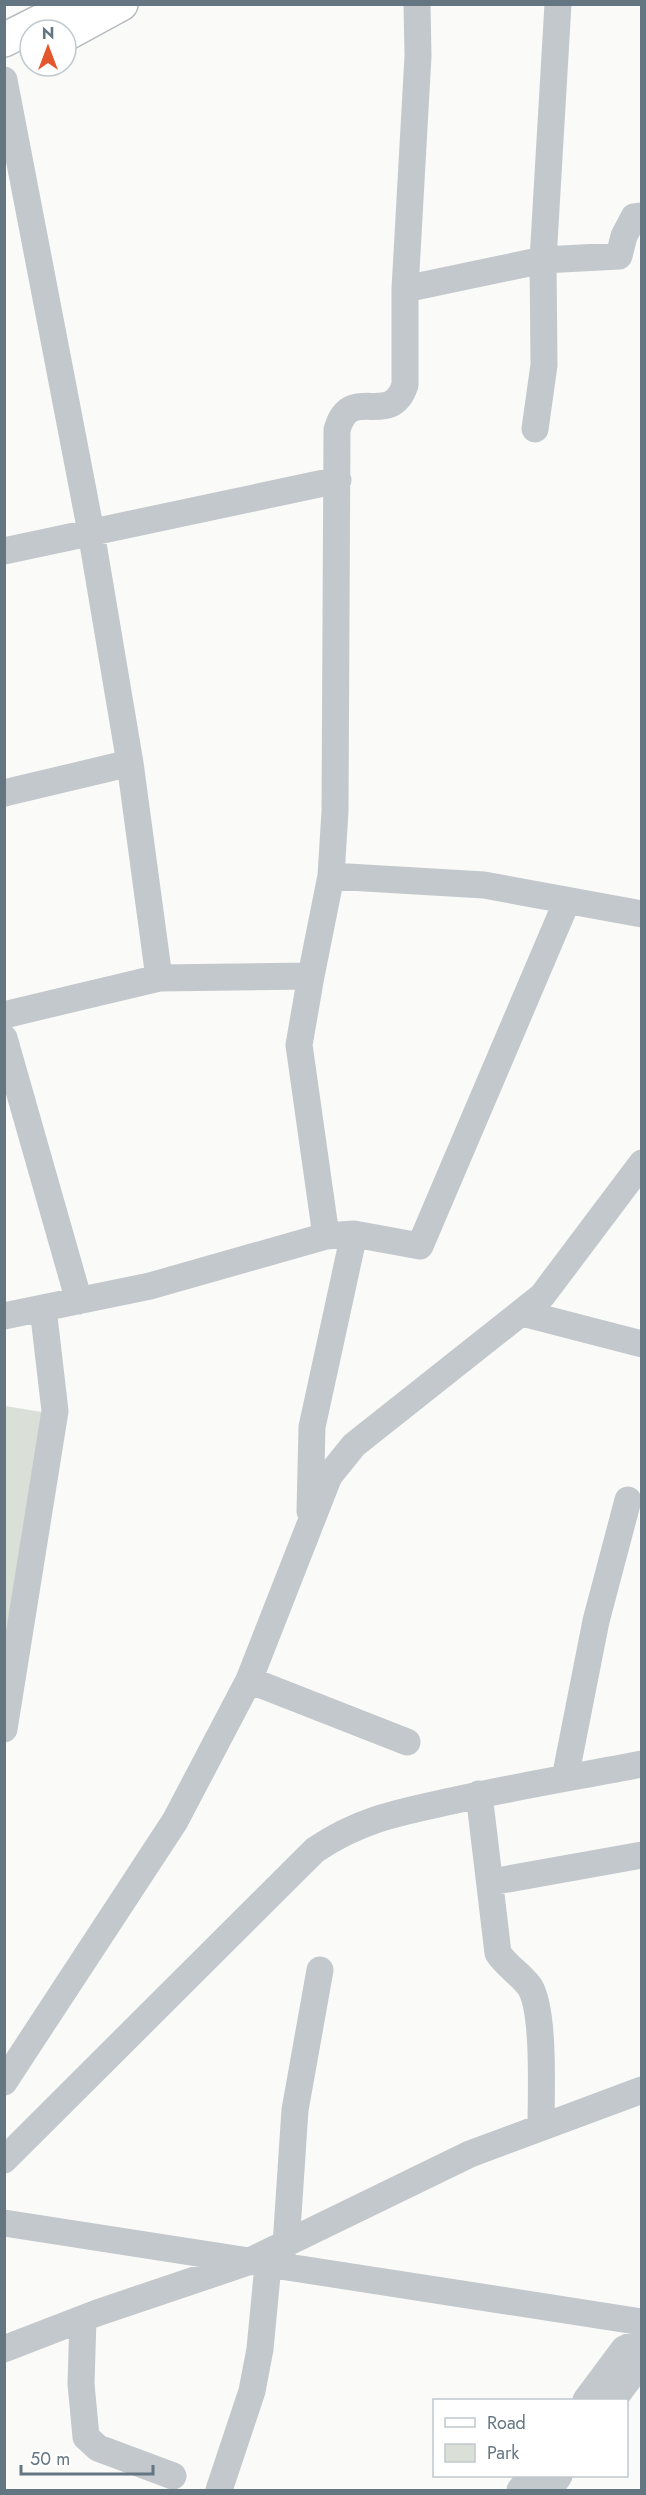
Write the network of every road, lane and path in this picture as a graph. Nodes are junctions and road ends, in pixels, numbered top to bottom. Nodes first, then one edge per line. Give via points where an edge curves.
1 (75, 4) edge
2 (121, 4) edge
3 (417, 4) edge
4 (558, 4) edge
5 (78, 27) edge
6 (4, 40) edge
7 (18, 58) edge
8 (4, 64) edge
9 (4, 80) edge
10 (642, 216) edge
11 (543, 260) junction
12 (405, 289) junction
13 (535, 429) dead end
14 (338, 480) junction
15 (91, 532) junction
16 (4, 551) edge
17 (130, 763) junction
18 (4, 793) edge
19 (331, 876) junction
20 (567, 901) junction
21 (642, 914) edge
22 (310, 976) junction
23 (159, 978) junction
24 (4, 1015) edge
25 (4, 1038) edge
26 (642, 1163) edge
27 (354, 1234) junction
28 (326, 1236) junction
29 (79, 1300) junction
30 (43, 1308) junction
31 (522, 1313) junction
32 (4, 1316) edge
33 (642, 1344) edge
34 (628, 1500) dead end
35 (311, 1523) junction
36 (249, 1680) junction
37 (4, 1729) edge
38 (407, 1742) dead end
39 (642, 1764) edge
40 (565, 1778) junction
41 (479, 1794) junction
42 (642, 1855) edge
43 (491, 1882) junction
44 (320, 1970) dead end
45 (4, 2082) edge
46 (642, 2090) edge
47 (541, 2127) junction
48 (4, 2160) edge
49 (4, 2223) edge
50 (286, 2245) junction
51 (258, 2263) junction
52 (83, 2319) junction
53 (642, 2322) edge
54 (642, 2340) edge
55 (4, 2349) edge
56 (642, 2356) edge
57 (587, 2399) edge
58 (614, 2399) edge
59 (173, 2476) dead end
60 (530, 2477) edge
61 (558, 2477) edge
62 (219, 2490) edge
63 (520, 2490) edge
64 (549, 2490) edge

1 - 6 main road
2 - 5 main road
3 - 12 street via 418,56
4 - 11 street
7 - 8 main road
9 - 15 street
10 - 11 street via 634,217 619,256
11 - 12 street
11 - 13 street via 544,365
12 - 14 street via 405,385 400,399 389,406 350,408 341,416 337,430
14 - 15 street
14 - 19 street
15 - 16 street
15 - 17 street
17 - 18 street
17 - 23 street
19 - 20 street via 484,885
19 - 22 street
20 - 21 street
20 - 27 street via 420,1246
22 - 23 street
22 - 28 street via 299,1045
23 - 24 street
25 - 29 street
26 - 31 street via 542,1296
27 - 28 street
27 - 35 street via 312,1427
28 - 29 street via 150,1286
29 - 30 street
30 - 32 street
30 - 37 street via 55,1411
31 - 33 street
31 - 35 street via 354,1445 329,1476
34 - 40 street via 596,1621
35 - 36 street
36 - 38 street
36 - 45 street via 175,1821
39 - 40 street
40 - 41 street
41 - 43 street
41 - 48 street via 374,1818 315,1850
42 - 43 street
43 - 47 street via 498,1953 529,1986 534,1997 540,2038
44 - 50 street via 295,2110
46 - 47 street
47 - 50 street via 470,2154
49 - 51 street
50 - 51 street
51 - 52 street
51 - 53 street
51 - 62 street via 260,2349 252,2391
52 - 55 street
52 - 59 street via 81,2384 86,2437 98,2448
54 - 57 street via 624,2349
56 - 58 street
60 - 63 street
61 - 64 street

